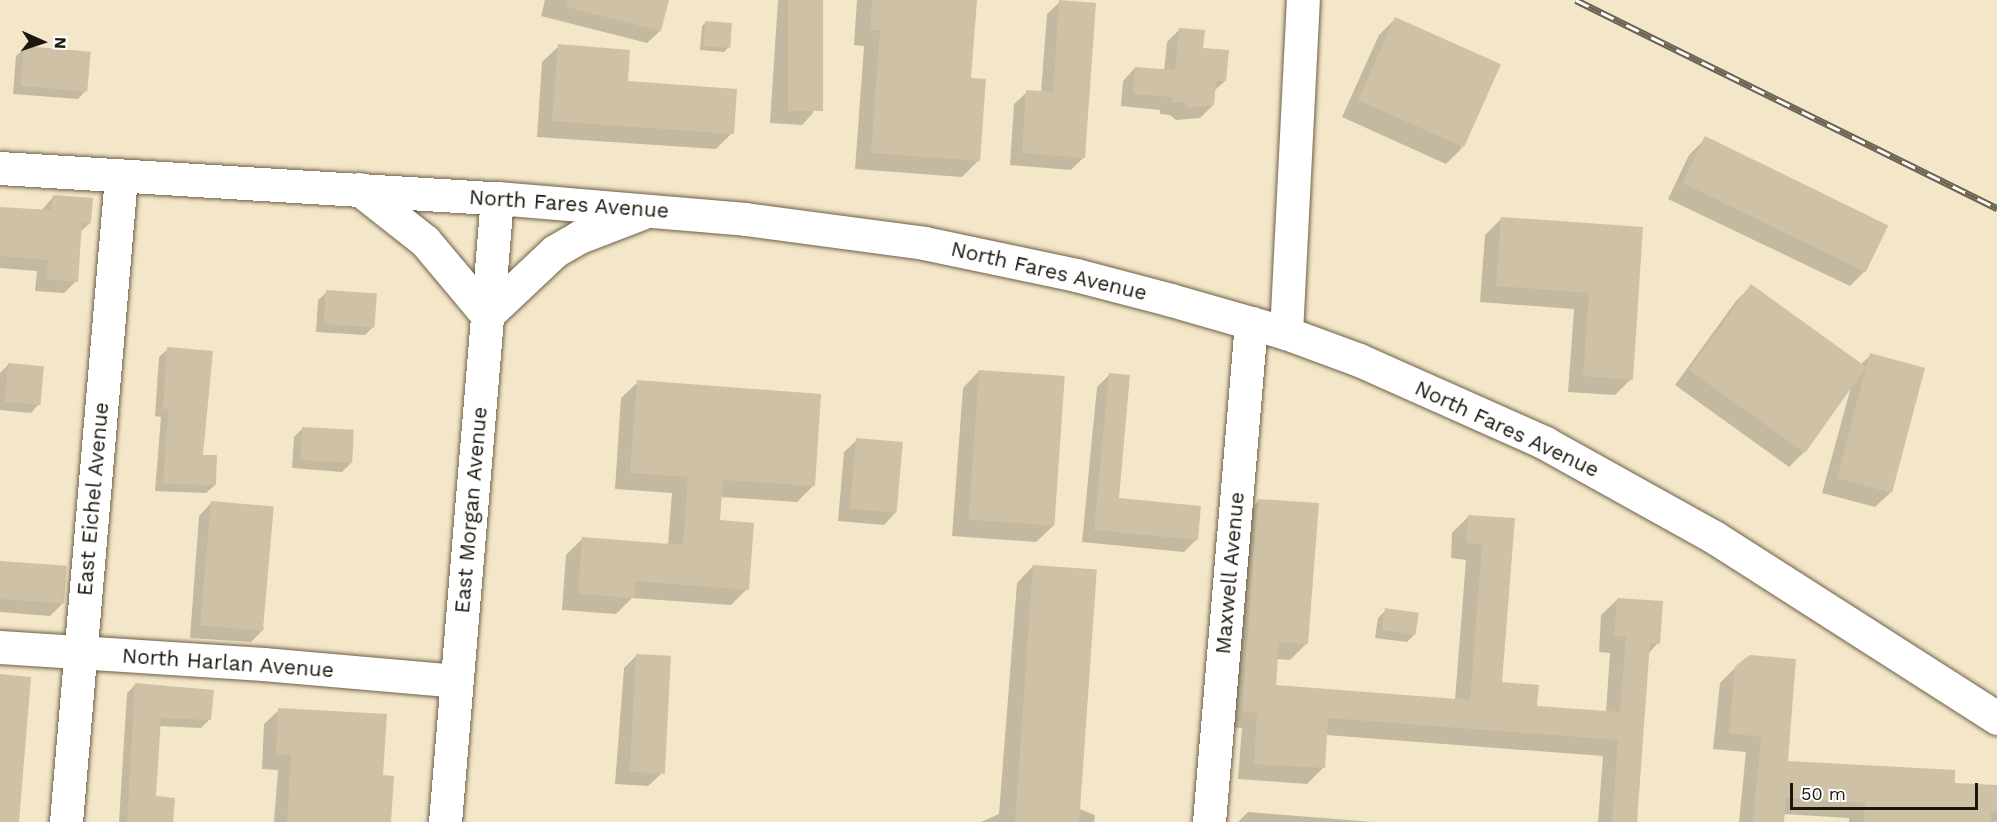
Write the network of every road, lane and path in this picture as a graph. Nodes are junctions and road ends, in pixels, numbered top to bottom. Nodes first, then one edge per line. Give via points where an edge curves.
1 (1303, 0) edge
2 (0, 168) edge
3 (121, 176) junction
4 (359, 189) junction
5 (497, 198) junction
6 (650, 210) junction
7 (487, 315) junction
8 (1251, 323) junction
9 (1286, 333) junction
10 (0, 647) edge
11 (80, 652) junction
12 (456, 681) junction
13 (1997, 718) edge
14 (66, 822) edge
15 (445, 822) edge
16 (1209, 822) edge

1 - 9 street
2 - 3 street, North Fares Avenue
3 - 4 street, North Fares Avenue
3 - 11 street, East Eichel Avenue
4 - 5 street, North Fares Avenue
4 - 7 street via 425,241
5 - 6 street, North Fares Avenue
5 - 7 street, East Morgan Avenue
6 - 7 street via 579,237 555,251
6 - 8 street, North Fares Avenue via 924,243 1076,274
7 - 12 street, East Morgan Avenue
8 - 9 street, North Fares Avenue
8 - 16 street, Maxwell Avenue
9 - 13 street, North Fares Avenue via 1359,360 1535,438 1608,476 1714,537
10 - 11 street, North Harlan Avenue
11 - 12 street, North Harlan Avenue
11 - 14 street, East Eichel Avenue
12 - 15 street, East Morgan Avenue

